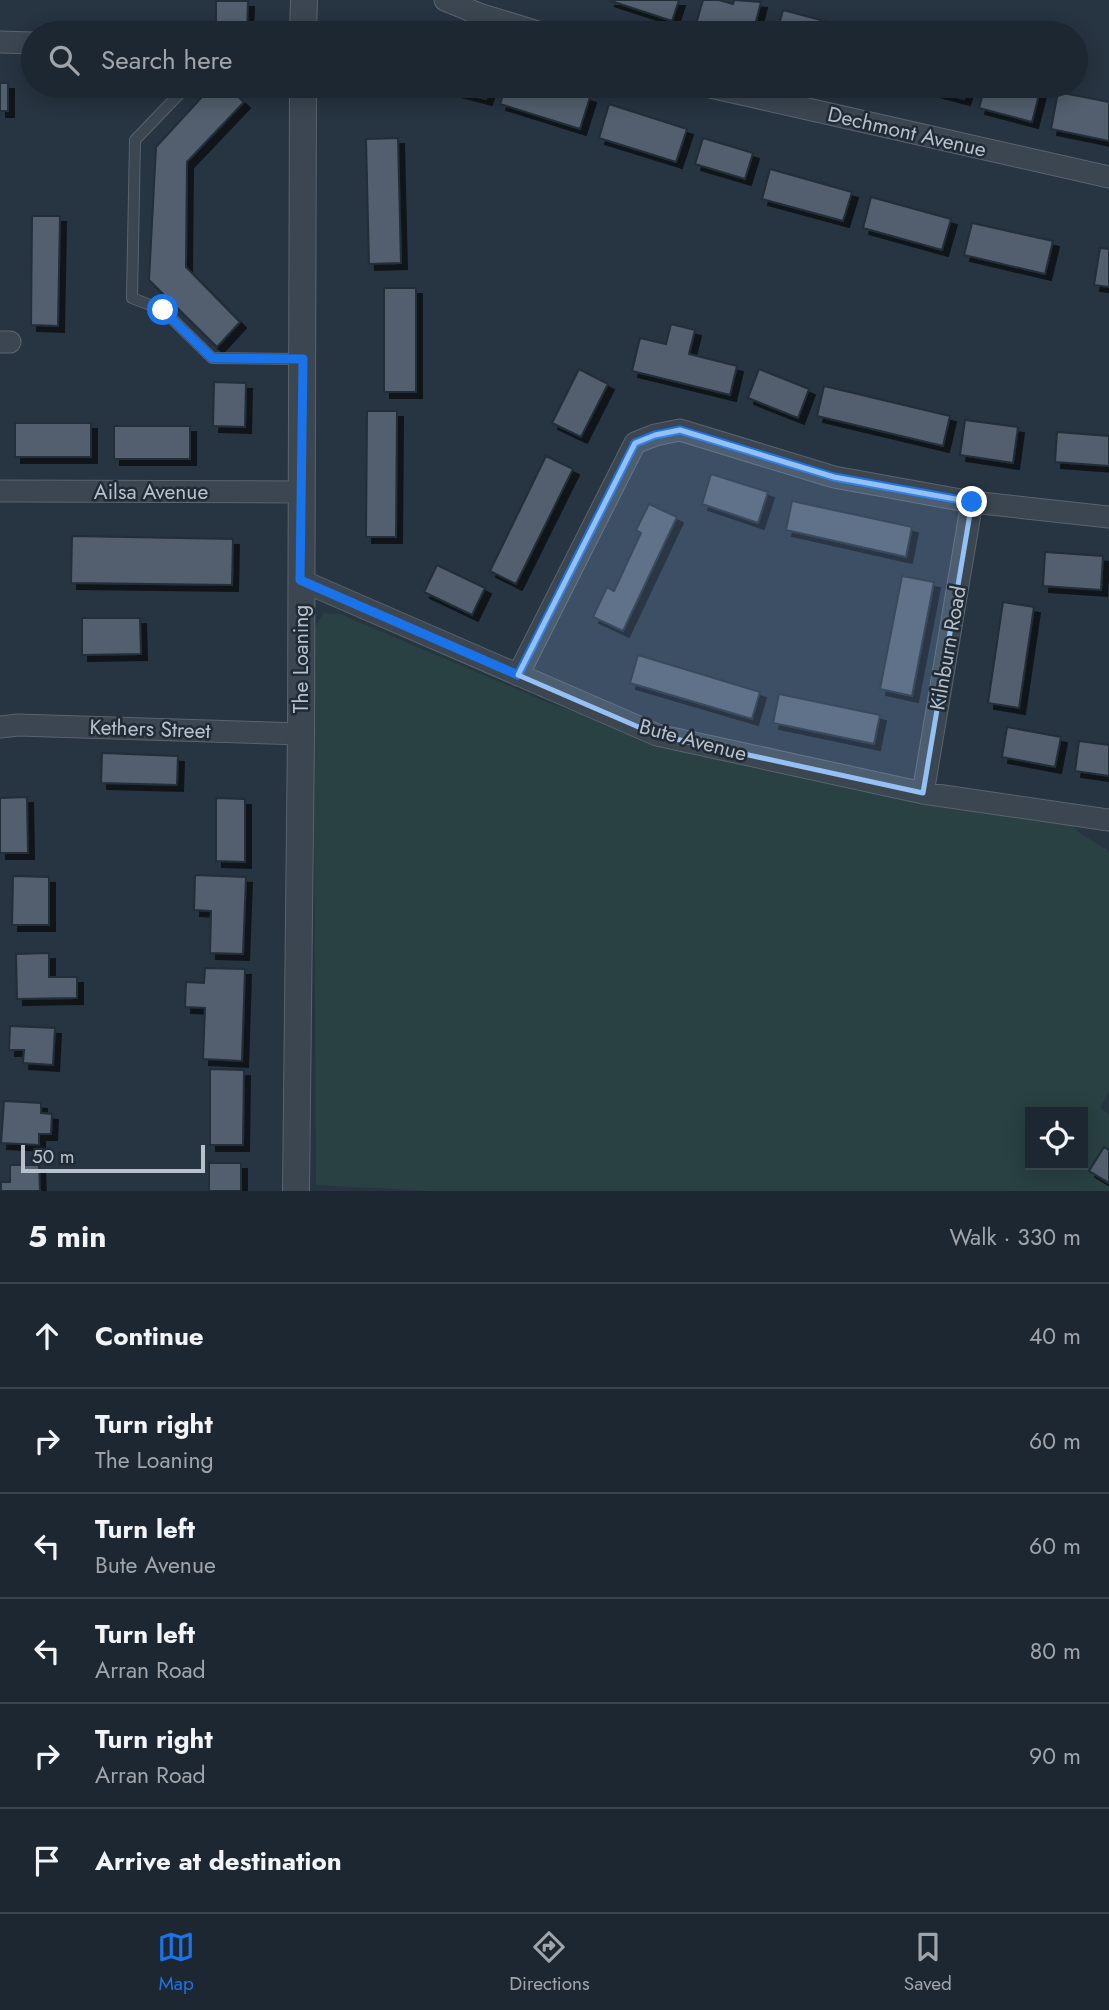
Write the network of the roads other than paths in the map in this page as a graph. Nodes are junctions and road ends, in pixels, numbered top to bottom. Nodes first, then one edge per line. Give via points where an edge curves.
1 (304, 0) edge
2 (445, 0) edge
3 (303, 21) edge
4 (502, 21) edge
5 (0, 41) edge
6 (21, 42) edge
7 (175, 98) edge
8 (303, 98) edge
9 (759, 98) edge
10 (1109, 177) edge
11 (303, 359) junction
12 (0, 491) edge
13 (302, 492) junction
14 (972, 502) junction
15 (1109, 517) edge
16 (300, 580) junction
17 (518, 675) junction
18 (0, 727) edge
19 (301, 734) junction
20 (923, 793) junction
21 (1109, 820) edge
22 (296, 1191) edge

1 - 3 street
2 - 4 street
5 - 6 street
7 - 11 lane via 135,140 131,298 163,310 212,358
8 - 11 street, The Loaning
9 - 10 street, Dechmont Avenue
11 - 13 street, The Loaning
12 - 13 street, Ailsa Avenue
13 - 16 street, The Loaning
14 - 15 street
14 - 17 street via 834,477 680,430 655,435 635,443
14 - 20 street, Kilnburn Road
16 - 17 street, Bute Avenue
16 - 19 street, The Loaning
17 - 20 street, Bute Avenue via 657,735
18 - 19 street, Kethers Street
19 - 22 street, The Loaning
20 - 21 street, Bute Avenue

